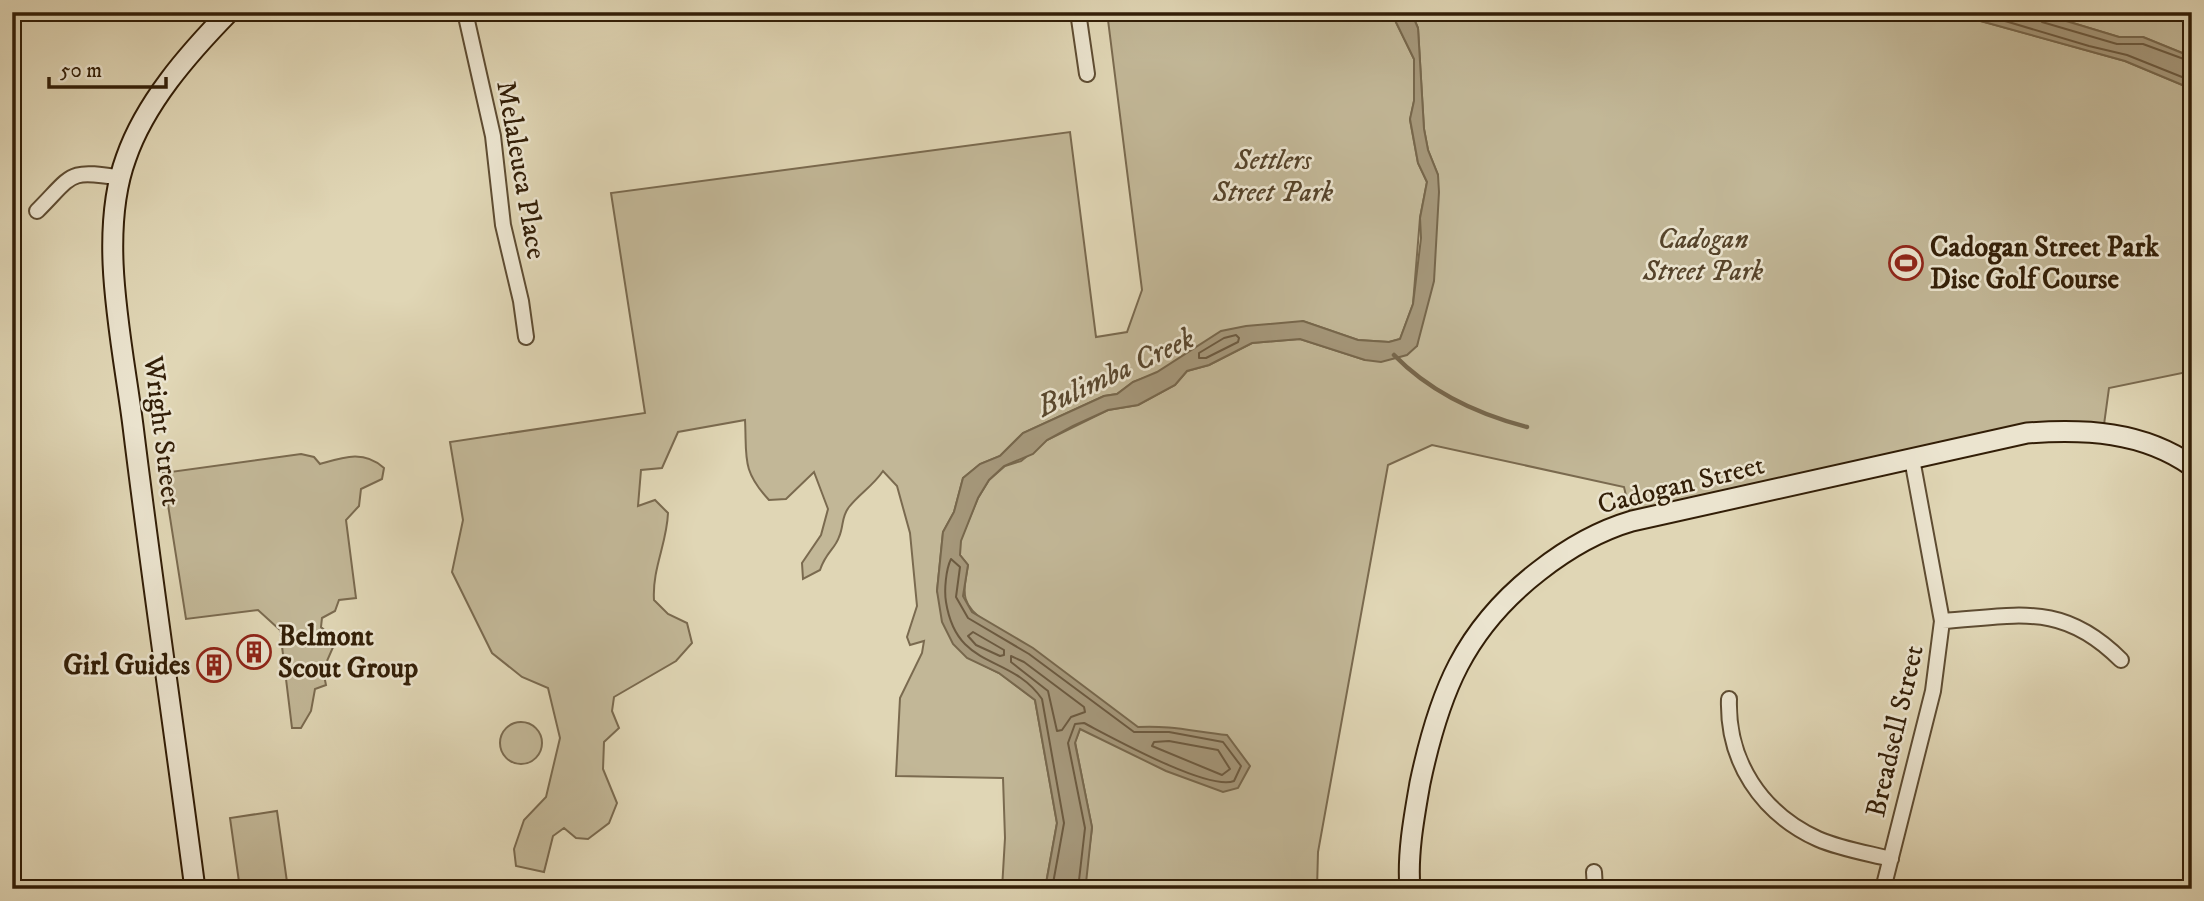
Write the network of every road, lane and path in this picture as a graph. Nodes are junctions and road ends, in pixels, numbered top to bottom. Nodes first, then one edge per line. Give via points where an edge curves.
1 (229, 12) edge
2 (465, 12) edge
3 (1078, 12) edge
4 (1087, 74) dead end
5 (121, 178) junction
6 (37, 211) dead end
7 (526, 337) dead end
8 (1912, 458) junction
9 (2192, 466) edge
10 (1942, 621) junction
11 (2121, 660) dead end
12 (1729, 699) dead end
13 (1891, 859) junction
14 (1594, 872) dead end
15 (195, 889) edge
16 (1410, 889) edge
17 (1595, 889) edge
18 (1884, 889) edge

1 - 5 street, Wright Street via 146,114
2 - 7 street, Melaleuca Place via 493,136 503,225
3 - 4 street
5 - 6 street via 83,172 71,177
5 - 15 street, Wright Street via 114,238 116,288
8 - 9 street, Cadogan Street via 2027,433 2080,429 2136,440
8 - 10 street, Breadsell Street
8 - 16 street, Cadogan Street via 1621,524 1589,538 1523,583 1467,646 1437,710 1416,802
10 - 11 street via 2050,616 2100,639
10 - 13 street, Breadsell Street via 1933,691
12 - 13 street via 1728,727 1739,763 1774,810 1821,840
13 - 18 street, Breadsell Street
14 - 17 street

